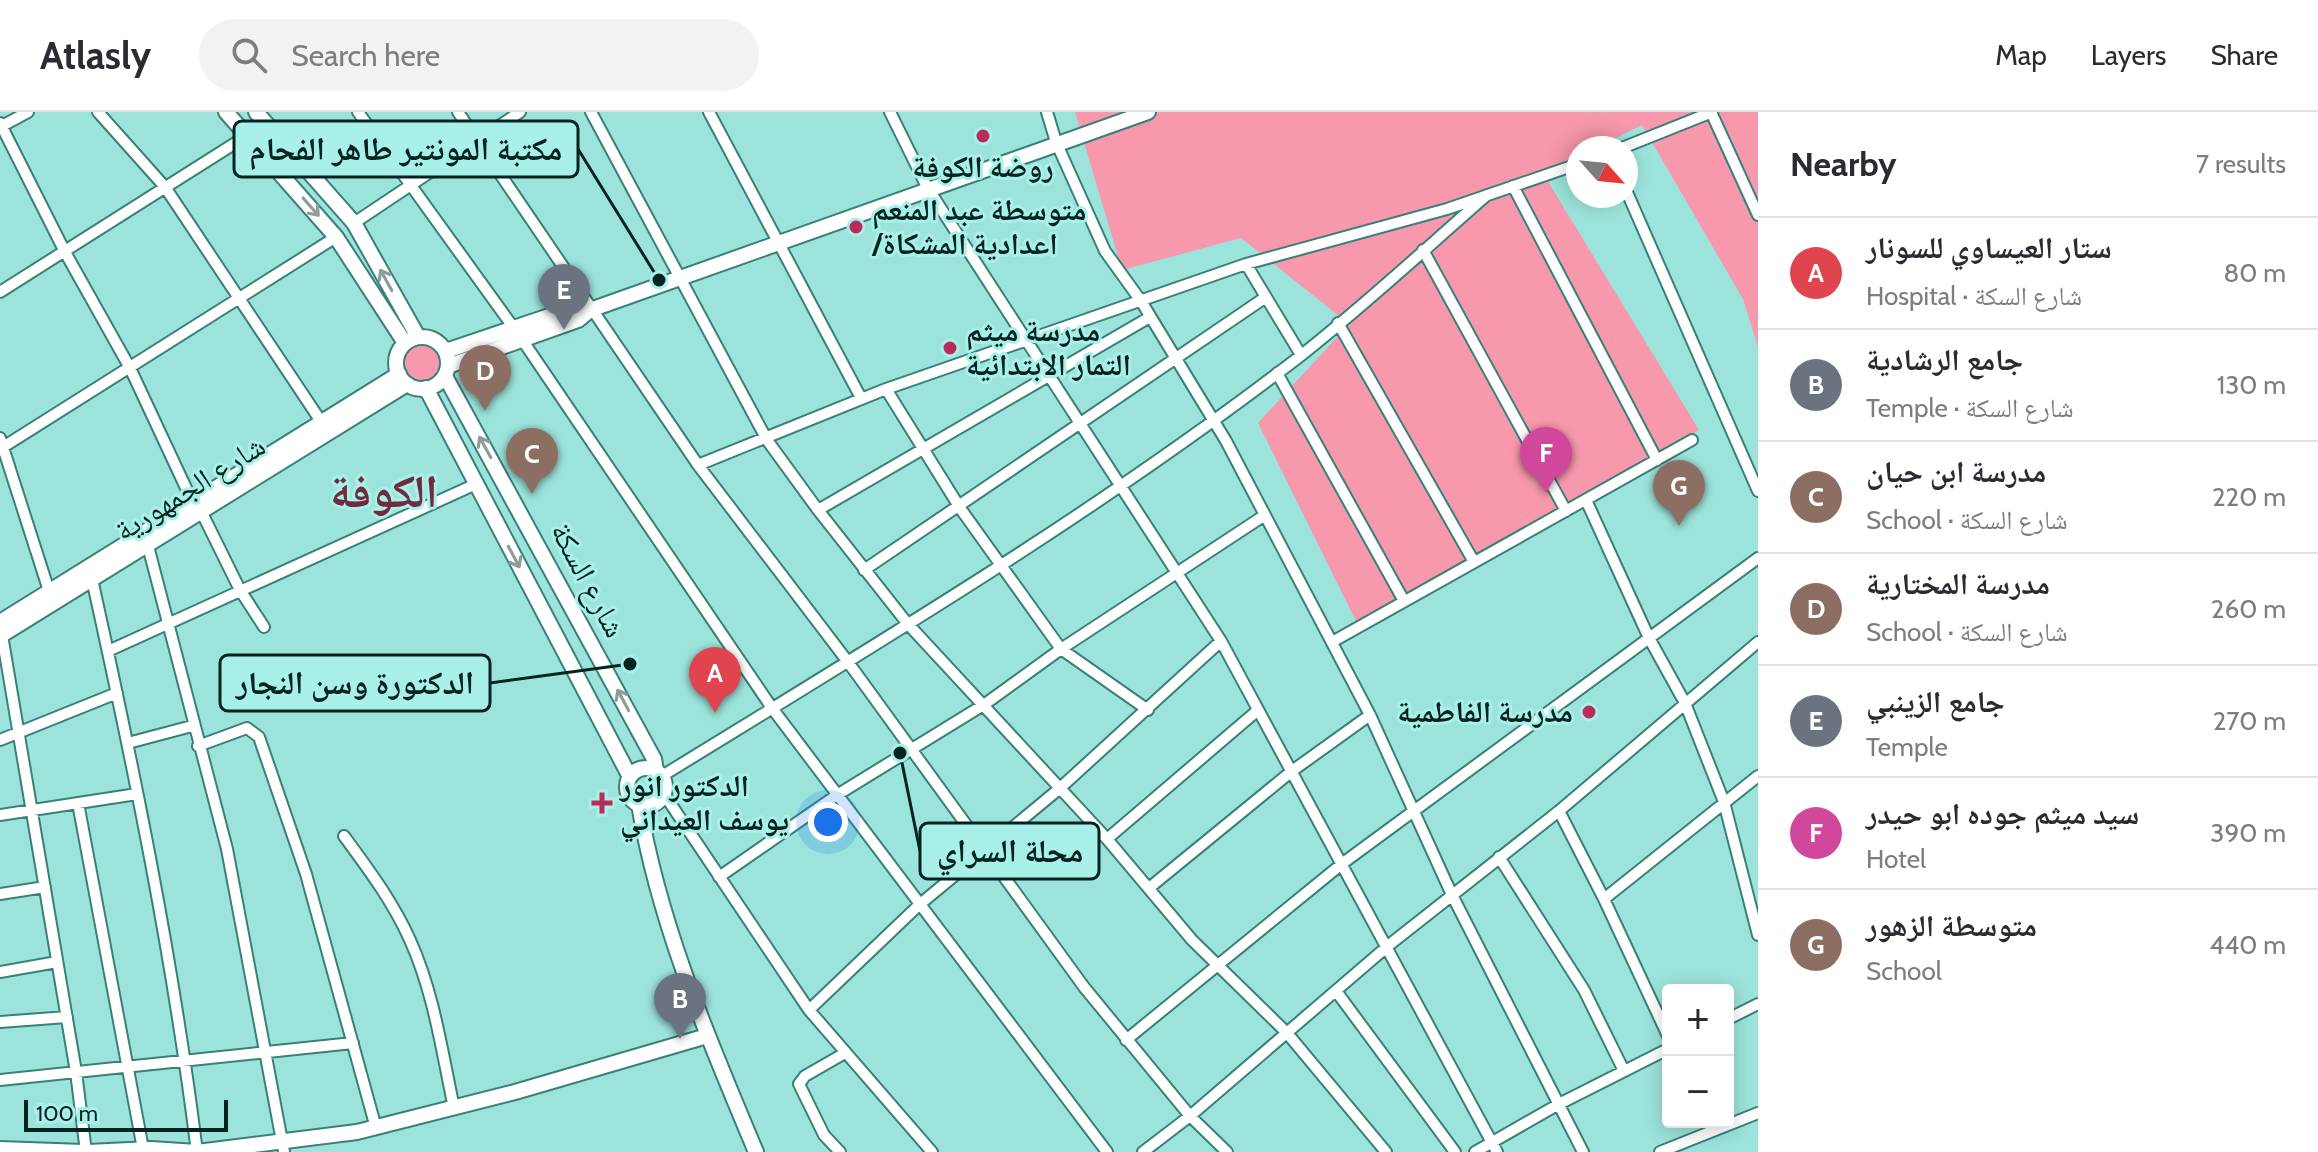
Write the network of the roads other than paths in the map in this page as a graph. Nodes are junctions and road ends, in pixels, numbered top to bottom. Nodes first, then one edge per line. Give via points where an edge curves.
1 (28, 112) edge
2 (98, 112) edge
3 (226, 112) edge
4 (358, 112) edge
5 (458, 112) edge
6 (520, 112) edge
7 (591, 112) edge
8 (709, 112) edge
9 (890, 112) edge
10 (1047, 112) edge
11 (1148, 112) edge
12 (1712, 112) edge
13 (264, 115) edge
14 (0, 126) edge
15 (248, 135) junction
16 (477, 140) junction
17 (1056, 142) junction
18 (1638, 142) edge
19 (1566, 168) edge
20 (412, 184) junction
21 (1513, 186) junction
22 (165, 187) junction
23 (927, 187) junction
24 (1487, 195) junction
25 (1634, 208) edge
26 (1758, 215) edge
27 (354, 223) junction
28 (336, 237) junction
29 (779, 242) junction
30 (1423, 250) junction
31 (65, 252) junction
32 (1246, 264) junction
33 (682, 275) junction
34 (0, 292) edge
35 (239, 297) junction
36 (1266, 297) junction
37 (1141, 301) junction
38 (590, 310) junction
39 (1150, 317) junction
40 (1338, 323) junction
41 (511, 326) junction
42 (521, 338) junction
43 (411, 340) junction
44 (1026, 340) junction
45 (1301, 355) junction
46 (1177, 360) junction
47 (446, 364) junction
48 (130, 368) junction
49 (1277, 373) junction
50 (1048, 375) junction
51 (403, 379) junction
52 (426, 388) junction
53 (886, 389) junction
54 (861, 398) junction
55 (1213, 419) junction
56 (322, 423) junction
57 (1081, 424) junction
58 (767, 440) junction
59 (1692, 440) dead end
60 (1, 445) edge
61 (924, 446) junction
62 (1657, 460) junction
63 (698, 465) junction
64 (476, 484) junction
65 (1120, 484) junction
66 (1758, 491) edge
67 (1586, 500) junction
68 (197, 507) junction
69 (960, 508) junction
70 (818, 510) junction
71 (1566, 511) junction
72 (1265, 515) junction
73 (148, 546) junction
74 (1758, 558) edge
75 (1474, 562) junction
76 (999, 565) junction
77 (864, 570) junction
78 (1176, 571) junction
79 (92, 579) junction
80 (49, 591) junction
81 (241, 591) junction
82 (1404, 601) junction
83 (907, 623) junction
84 (167, 624) junction
85 (264, 627) dead end
86 (1, 631) edge
87 (1649, 638) junction
88 (1221, 641) junction
89 (1332, 642) junction
90 (1756, 648) edge
91 (1061, 649) junction
92 (108, 651) junction
93 (848, 662) junction
94 (117, 693) junction
95 (1685, 703) junction
96 (985, 704) junction
97 (772, 708) junction
98 (1148, 710) junction
99 (1258, 710) junction
100 (1370, 715) junction
101 (192, 726) junction
102 (17, 733) junction
103 (0, 740) edge
104 (128, 743) junction
105 (198, 746) junction
106 (910, 749) junction
107 (1292, 771) junction
108 (659, 773) junction
109 (1758, 776) edge
110 (630, 777) junction
111 (1059, 789) junction
112 (137, 794) junction
113 (664, 794) junction
114 (837, 795) junction
115 (1724, 802) junction
116 (78, 803) junction
117 (639, 804) junction
118 (32, 810) junction
119 (1413, 811) junction
120 (1559, 811) junction
121 (0, 815) edge
122 (344, 836) dead end
123 (1107, 839) junction
124 (984, 847) junction
125 (1499, 857) junction
126 (1343, 863) junction
127 (719, 877) junction
128 (45, 887) junction
129 (1149, 888) junction
130 (0, 894) edge
131 (1452, 895) junction
132 (1604, 899) junction
133 (919, 905) junction
134 (1758, 935) edge
135 (1389, 945) junction
136 (57, 962) junction
137 (1220, 966) junction
138 (0, 972) edge
139 (1336, 991) junction
140 (1758, 1004) edge
141 (809, 1010) junction
142 (1734, 1016) edge
143 (67, 1017) junction
144 (0, 1022) edge
145 (1662, 1023) edge
146 (1287, 1033) junction
147 (707, 1036) junction
148 (1126, 1040) junction
149 (353, 1043) junction
150 (268, 1052) junction
151 (1662, 1052) edge
152 (845, 1053) junction
153 (186, 1060) junction
154 (127, 1066) junction
155 (1624, 1071) junction
156 (76, 1072) junction
157 (0, 1080) edge
158 (1559, 1104) junction
159 (454, 1108) junction
160 (1758, 1113) edge
161 (1190, 1116) junction
162 (376, 1128) junction
163 (284, 1147) edge
164 (1495, 1148) edge
165 (0, 1149) edge
166 (148, 1150) edge
167 (86, 1152) edge
168 (197, 1152) edge
169 (756, 1152) edge
170 (840, 1152) edge
171 (932, 1152) edge
172 (1107, 1152) edge
173 (1143, 1152) edge
174 (1227, 1152) edge
175 (1386, 1152) edge
176 (1455, 1152) edge
177 (1475, 1152) edge
178 (1583, 1152) edge
179 (1660, 1152) edge

1 - 14 street
2 - 22 street
3 - 15 street
4 - 20 street
5 - 16 street
6 - 16 street
7 - 33 street
8 - 29 street
9 - 23 street
10 - 17 street
11 - 17 street
12 - 18 street
12 - 26 street
13 - 27 street
14 - 31 street
15 - 22 street
15 -> 28 street
16 - 20 street
16 - 38 street
17 - 23 street
17 - 37 street via 1105,251
19 - 21 street
20 - 27 street
20 - 41 street
21 - 24 street
21 - 62 street
22 - 31 street
22 - 35 street
23 - 29 street
23 - 44 street
24 - 30 street
24 - 32 street
25 - 66 street
43 -> 27 street
28 - 35 street
28 - 43 street
29 - 33 street
29 - 54 street
30 - 40 street
30 - 71 street
31 - 34 street
31 - 48 street
32 - 36 street
32 - 37 street
33 - 38 street
33 - 58 street
35 - 48 street
35 - 56 street
36 - 45 street
36 - 46 street
37 - 39 street
37 - 44 street
38 - 41 street via 573,308
38 - 42 street via 578,320
38 - 63 street
39 - 46 street
39 - 50 street
40 - 45 street
40 - 75 street
41 - 42 street
41 - 47 street
42 - 47 street
42 - 97 street
43 - 47 street via 434,339
43 - 51 street via 396,361
44 - 50 street
44 - 53 street
45 - 49 street
46 - 55 street
46 - 57 street
47 - 52 street
108 -> 47 street, شارع السكة
48 - 60 street
48 - 68 street
49 - 55 street
49 - 82 street
50 - 57 street
50 - 61 street
51 - 52 street
51 - 56 street, شارع الجمهورية
51 - 68 street, شارع الجمهورية
52 - 64 street, شارع السكة
53 - 54 street
53 - 61 street
54 - 58 street
55 - 65 street
55 - 72 street
56 - 68 street, شارع الجمهورية
57 - 65 street
57 - 69 street
58 - 63 street
58 - 70 street
59 - 62 street
60 - 80 street
61 - 69 street
61 - 70 street
62 - 67 street
63 - 93 street
64 - 81 street
64 -> 110 street, شارع السكة
65 - 76 street
65 - 78 street
67 - 71 street
67 - 87 street
68 - 73 street, شارع الجمهورية
68 - 80 street, شارع الجمهورية
68 - 81 street
69 - 76 street
69 - 77 street
70 - 77 street
71 - 75 street
72 - 78 street
72 - 89 street
73 - 79 street, شارع الجمهورية
73 - 84 street
74 - 87 street
75 - 82 street
76 - 83 street
76 - 91 street
77 - 83 street
78 - 88 street
78 - 91 street
79 - 86 street, شارع الجمهورية
79 - 92 street
80 - 86 street, شارع الجمهورية
81 - 84 street
81 - 85 street
82 - 89 street
83 - 93 street
83 - 96 street
84 - 92 street
84 - 101 street
86 - 102 street
87 - 95 street
87 - 119 street
88 - 98 street
88 - 99 street
89 - 100 street
90 - 95 street
91 - 96 street
91 - 98 street
92 - 94 street
93 - 97 street
93 - 106 street
94 - 102 street
94 - 104 street
95 - 115 street
95 - 120 street
96 - 106 street
96 - 111 street
97 - 108 street
97 - 114 street
98 - 111 street
99 - 107 street
99 - 123 street
100 - 107 street
100 - 119 street
101 - 104 street
101 - 105 street
102 - 103 street
102 - 118 street
104 - 112 street
105 - 149 street via 247,728 259,737 306,874
105 - 150 street via 227,849
106 - 114 street
106 - 124 street
107 - 126 street
107 - 129 street
108 - 110 street via 644,768
108 - 113 street
109 - 115 street
110 - 117 street via 628,790
111 - 123 street
111 - 124 street
112 - 116 street
112 - 153 street
113 - 117 street via 651,805
113 - 127 street
114 - 127 street
114 - 133 street
115 - 132 street
115 - 134 street
116 - 118 street
116 - 154 street
117 - 147 street via 646,848
118 - 121 street
118 - 128 street
119 - 126 street
119 - 131 street
120 - 125 street
120 - 132 street
122 - 159 street via 383,888 411,941 427,986
123 - 129 street
124 - 133 street
124 - 148 street
125 - 131 street
125 - 155 street via 1584,990
126 - 135 street
126 - 137 street
127 - 141 street
128 - 130 street
128 - 136 street
129 - 137 street
131 - 135 street
131 - 158 street
132 - 145 street
133 - 141 street
133 - 172 street
135 - 139 street
135 - 164 street
136 - 138 street
136 - 143 street
137 - 146 street
137 - 148 street
139 - 146 street
139 - 176 street
140 - 142 street
141 - 152 street
143 - 144 street
143 - 156 street
146 - 161 street
146 - 175 street
147 - 159 street
147 - 169 street
148 - 161 street
149 - 150 street
149 - 162 street
150 - 153 street
150 - 163 street
151 - 155 street
152 - 170 street via 799,1084 824,1135
152 - 171 street
153 - 154 street
153 - 168 street
154 - 156 street
154 - 166 street
155 - 158 street
156 - 157 street
156 - 167 street
158 - 164 street
158 - 178 street
159 - 162 street
160 - 179 street
161 - 173 street
161 - 174 street
162 - 163 street
163 - 168 street
164 - 177 street
165 - 167 street
166 - 167 street
166 - 168 street

